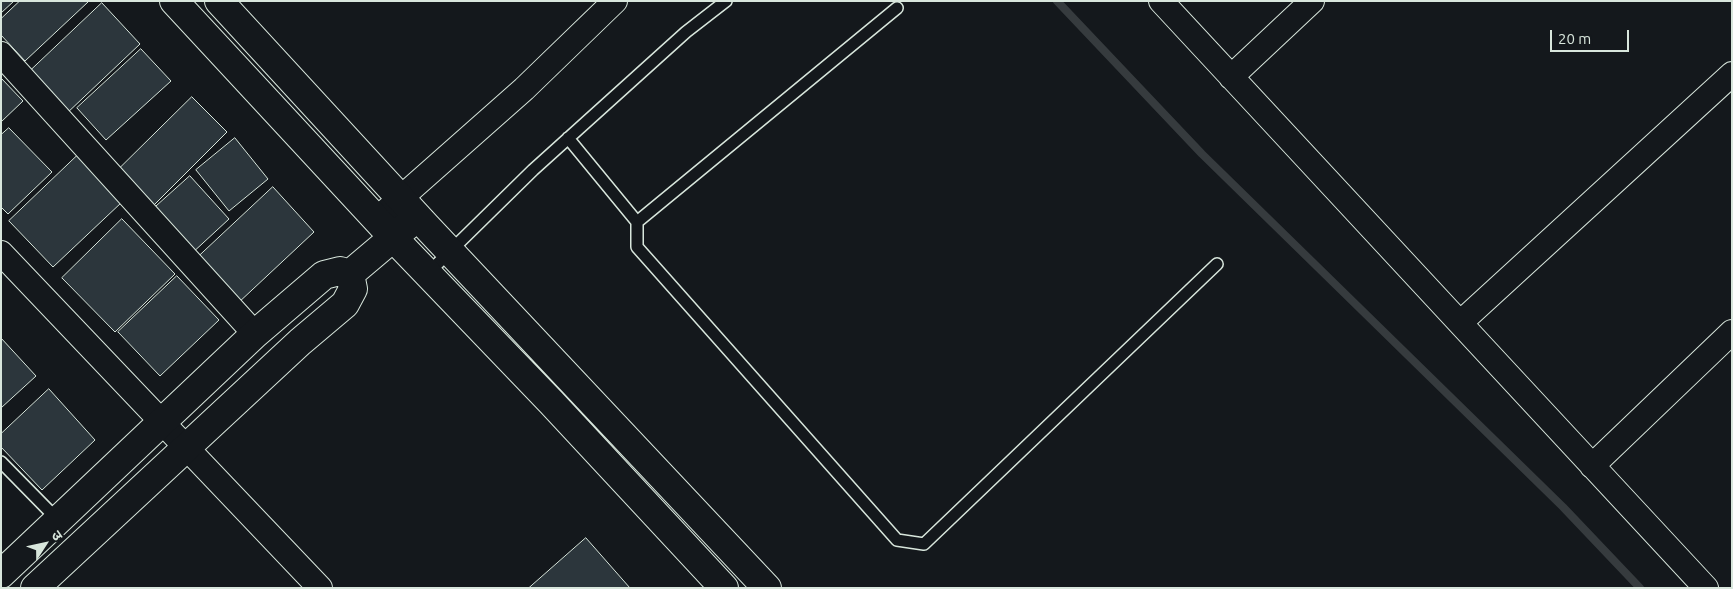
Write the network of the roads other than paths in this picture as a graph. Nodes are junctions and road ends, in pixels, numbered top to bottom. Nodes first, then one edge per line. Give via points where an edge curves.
1 (174, 1) edge
2 (219, 1) edge
3 (616, 1) edge
4 (726, 1) edge
5 (1161, 1) edge
6 (1312, 1) edge
7 (897, 8) dead end
8 (1, 54) edge
9 (1732, 74) edge
10 (1231, 77) junction
11 (568, 138) junction
12 (399, 197) junction
13 (418, 216) junction
14 (637, 222) junction
15 (385, 228) junction
16 (450, 251) junction
17 (1, 253) edge
18 (1217, 264) dead end
19 (428, 273) junction
20 (350, 274) junction
21 (1460, 323) junction
22 (1732, 332) edge
23 (255, 334) junction
24 (162, 424) junction
25 (186, 448) junction
26 (1, 462) edge
27 (1592, 466) junction
28 (57, 519) junction
29 (1, 574) edge
30 (35, 588) edge
31 (320, 588) edge
32 (724, 588) edge
33 (767, 588) edge
34 (1706, 588) edge

1 - 15 street
2 - 12 street
3 - 12 street via 524,89
4 - 11 lane via 686,32
5 - 10 street
6 - 10 street
7 - 14 lane
8 - 23 street
9 - 21 street
10 - 21 street
11 - 14 lane
11 - 16 lane
12 - 13 street
12 - 15 street
13 - 15 street
13 - 16 street
14 - 18 lane via 637,246 897,540 924,544
15 - 19 street
15 - 20 street
16 - 19 lane
16 - 33 street
17 - 24 street
19 - 32 street
20 - 23 street via 340,271 324,275
20 - 25 street via 353,290 345,304
21 - 27 street
22 - 27 street
23 - 24 street
24 - 25 street
24 - 28 street
25 - 30 street
25 - 31 street
26 - 28 lane
27 - 34 street
28 - 29 street

